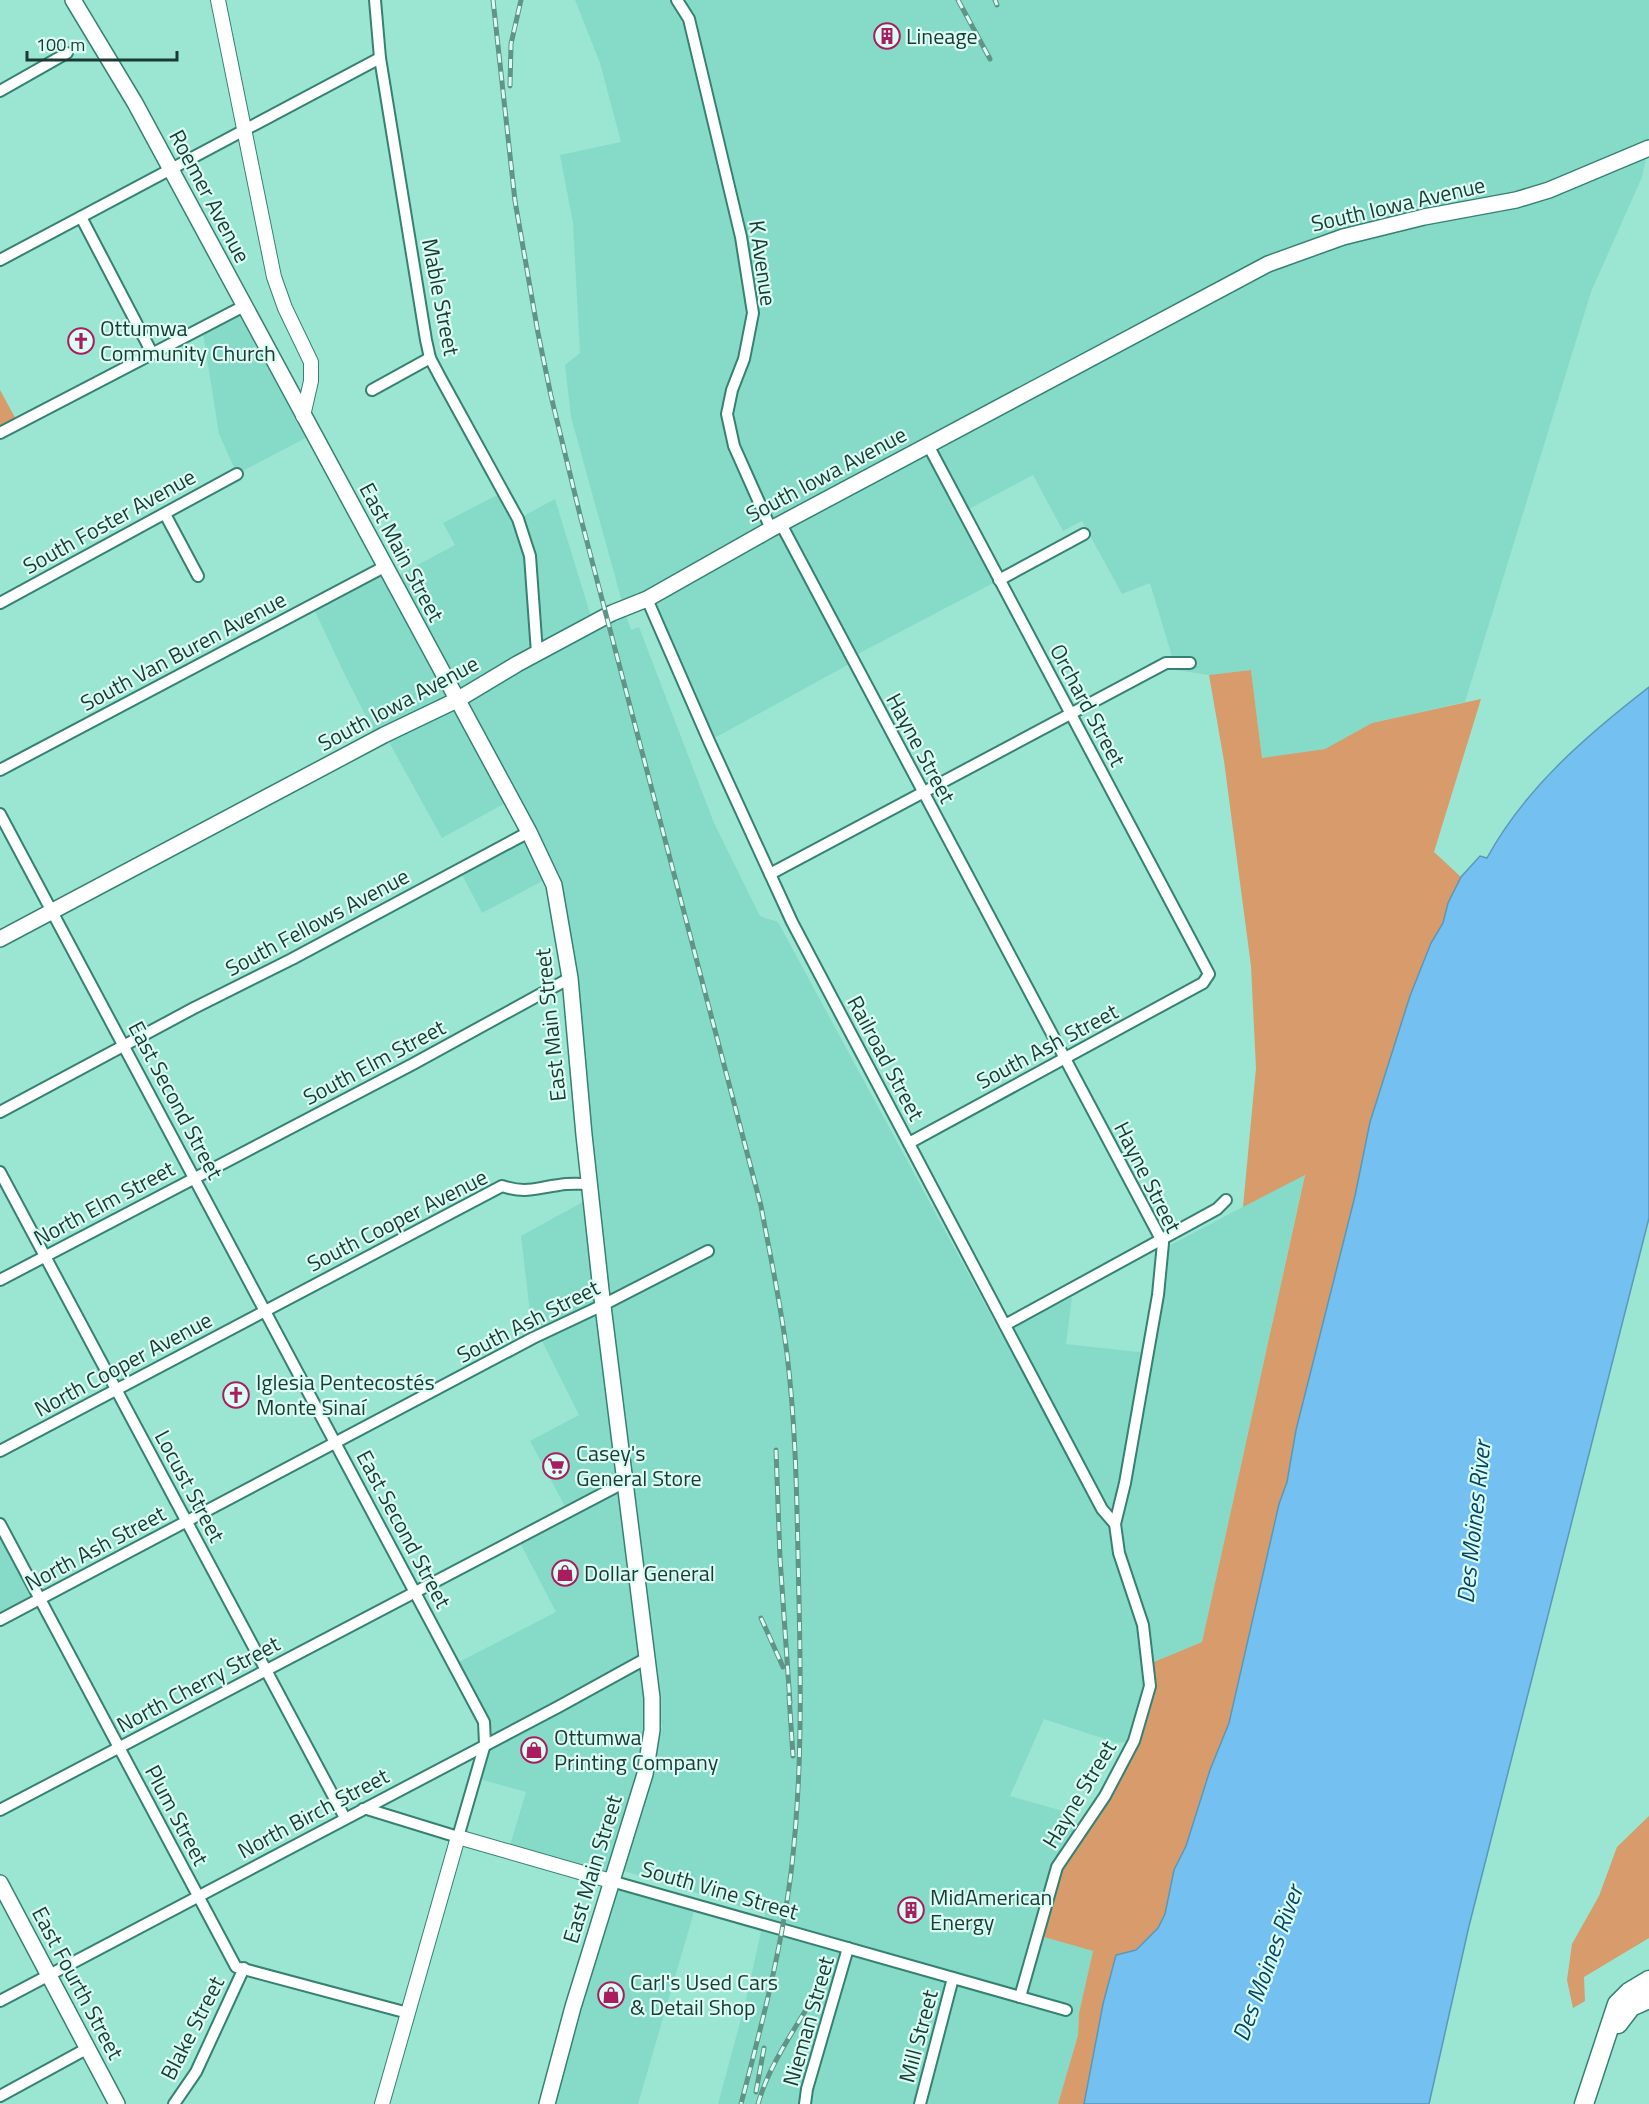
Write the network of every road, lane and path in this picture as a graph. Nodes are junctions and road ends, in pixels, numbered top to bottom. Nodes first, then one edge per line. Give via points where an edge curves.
1 (73, 0) edge
2 (218, 0) edge
3 (375, 0) edge
4 (677, 0) edge
5 (67, 53) dead end
6 (380, 58) junction
7 (0, 90) edge
8 (243, 131) junction
9 (1649, 147) edge
10 (170, 170) junction
11 (81, 217) junction
12 (0, 260) edge
13 (244, 306) junction
14 (152, 353) junction
15 (430, 358) junction
16 (372, 390) dead end
17 (303, 416) junction
18 (0, 433) edge
19 (928, 445) junction
20 (237, 474) dead end
21 (165, 514) junction
22 (776, 526) junction
23 (1084, 534) dead end
24 (384, 567) junction
25 (198, 576) dead end
26 (999, 580) junction
27 (647, 598) junction
28 (0, 603) edge
29 (537, 653) junction
30 (1190, 663) dead end
31 (457, 700) junction
32 (1070, 714) junction
33 (0, 770) edge
34 (922, 793) junction
35 (0, 814) edge
36 (529, 832) junction
37 (770, 874) junction
38 (52, 911) junction
39 (0, 939) edge
40 (570, 978) junction
41 (1203, 983) joint
42 (123, 1046) junction
43 (1065, 1058) junction
44 (0, 1112) edge
45 (909, 1143) junction
46 (0, 1172) edge
47 (194, 1178) junction
48 (589, 1184) junction
49 (1226, 1200) dead end
50 (1161, 1240) junction
51 (708, 1251) dead end
52 (45, 1257) junction
53 (0, 1280) edge
54 (603, 1305) junction
55 (264, 1311) junction
56 (1005, 1325) junction
57 (116, 1389) junction
58 (335, 1443) junction
59 (0, 1451) edge
60 (625, 1482) junction
61 (187, 1522) junction
62 (0, 1524) edge
63 (1115, 1524) junction
64 (413, 1592) junction
65 (40, 1599) junction
66 (0, 1620) edge
67 (647, 1658) junction
68 (266, 1670) junction
69 (485, 1744) junction
70 (119, 1747) junction
71 (363, 1809) junction
72 (0, 1810) edge
73 (345, 1818) junction
74 (458, 1837) junction
75 (611, 1881) junction
76 (0, 1883) edge
77 (198, 1896) junction
78 (848, 1948) junction
79 (244, 1968) junction
80 (48, 1975) junction
81 (953, 1978) junction
82 (1649, 1980) edge
83 (1020, 1997) junction
84 (1649, 1999) edge
85 (0, 2001) edge
86 (1066, 2010) dead end
87 (408, 2013) junction
88 (1606, 2039) junction
89 (88, 2048) junction
90 (0, 2096) edge
91 (117, 2104) edge
92 (174, 2104) edge
93 (382, 2104) edge
94 (547, 2104) edge
95 (805, 2104) edge
96 (920, 2104) edge
97 (1584, 2104) edge

1 - 10 main road, Roemer Avenue
2 - 8 street
3 - 6 street, Mable Street
4 - 22 street, K Avenue via 689,19 741,237 753,313 727,414 734,446
5 - 7 street
6 - 8 street
6 - 15 street, Mable Street
8 - 10 street
8 - 17 street via 274,277 311,362 312,381
9 - 19 main road, South Iowa Avenue via 1550,190 1343,237 1269,264
10 - 11 street
10 - 13 main road, Roemer Avenue
11 - 12 street
11 - 14 street
13 - 14 street
13 - 17 main road, Roemer Avenue
14 - 18 street
15 - 16 street
15 - 29 street, Mable Street via 518,519 530,556
17 - 24 main road, East Main Street
19 - 22 main road, South Iowa Avenue
19 - 26 street, Orchard Street
20 - 21 street, South Foster Avenue
21 - 25 street
21 - 28 street, South Foster Avenue
22 - 27 main road, South Iowa Avenue
22 - 34 street, Hayne Street
23 - 26 street
24 - 31 main road, East Main Street
24 - 33 street, South Van Buren Avenue
26 - 32 street, Orchard Street
27 - 29 main road, South Iowa Avenue
27 - 37 street, Railroad Street
29 - 31 main road, South Iowa Avenue
30 - 32 street via 1166,663
31 - 36 main road, East Main Street
31 - 38 main road, South Iowa Avenue
32 - 34 street
32 - 41 street, Orchard Street via 1209,974
34 - 37 street
34 - 43 street, Hayne Street
35 - 38 street, East Second Street
36 - 40 main road, East Main Street via 554,885
36 - 42 street, South Fellows Avenue
37 - 45 street, Railroad Street
38 - 39 main road, South Iowa Avenue
38 - 42 street, East Second Street
40 - 47 street, South Elm Street
40 - 48 main road, East Main Street
41 - 43 street, South Ash Street
42 - 44 street, South Fellows Avenue
42 - 47 street, East Second Street
43 - 45 street, South Ash Street
43 - 50 street, Hayne Street
45 - 56 street, Railroad Street
46 - 52 street, Locust Street
47 - 52 street, North Elm Street
47 - 55 street, East Second Street
48 - 54 main road, East Main Street
48 - 55 street, South Cooper Avenue via 531,1191 501,1186
49 - 50 street
50 - 56 street
50 - 63 street, Hayne Street via 1158,1295
51 - 54 street, South Ash Street
52 - 53 street, North Elm Street
52 - 57 street, Locust Street
54 - 58 street, South Ash Street
54 - 60 main road, East Main Street
55 - 57 street, North Cooper Avenue
55 - 58 street, East Second Street
56 - 63 street, Railroad Street via 1102,1509
57 - 59 street, North Cooper Avenue
57 - 61 street, Locust Street
58 - 61 street, North Ash Street
58 - 64 street, East Second Street
60 - 64 street, North Cherry Street
60 - 67 main road, East Main Street
61 - 65 street, North Ash Street
61 - 68 street, Locust Street
62 - 65 street, Plum Street
63 - 83 street, Hayne Street via 1122,1562 1143,1625 1150,1686 1134,1741 1105,1796 1058,1867
64 - 68 street, North Cherry Street
64 - 69 street, East Second Street via 484,1722
65 - 66 street, North Ash Street
65 - 70 street, Plum Street
67 - 69 street, North Birch Street
67 - 75 main road, East Main Street via 652,1698 645,1774
68 - 70 street, North Cherry Street
68 - 73 street, Locust Street
69 - 71 street, North Birch Street
69 - 74 street, East Second Street
70 - 72 street, North Cherry Street
70 - 77 street, Plum Street
71 - 73 street, North Birch Street
71 - 74 street, South Vine Street
73 - 77 street, North Birch Street
74 - 75 street, South Vine Street
74 - 87 street, East Second Street
75 - 78 street, South Vine Street
75 - 94 main road, East Main Street
76 - 80 main road, East Fourth Street
77 - 79 street, Plum Street via 236,1966
77 - 80 street, North Birch Street
78 - 81 street, South Vine Street
78 - 95 street, Nieman Street
79 - 87 street
79 - 92 street, Blake Street via 196,2072
80 - 85 street, North Birch Street
80 - 89 main road, East Fourth Street
81 - 83 street, South Vine Street
81 - 96 street, Mill Street
82 - 88 highway via 1617,2004
83 - 86 street, South Vine Street
84 - 88 highway via 1631,2007
87 - 93 street, East Second Street
88 - 97 highway
89 - 90 street
89 - 91 main road, East Fourth Street

